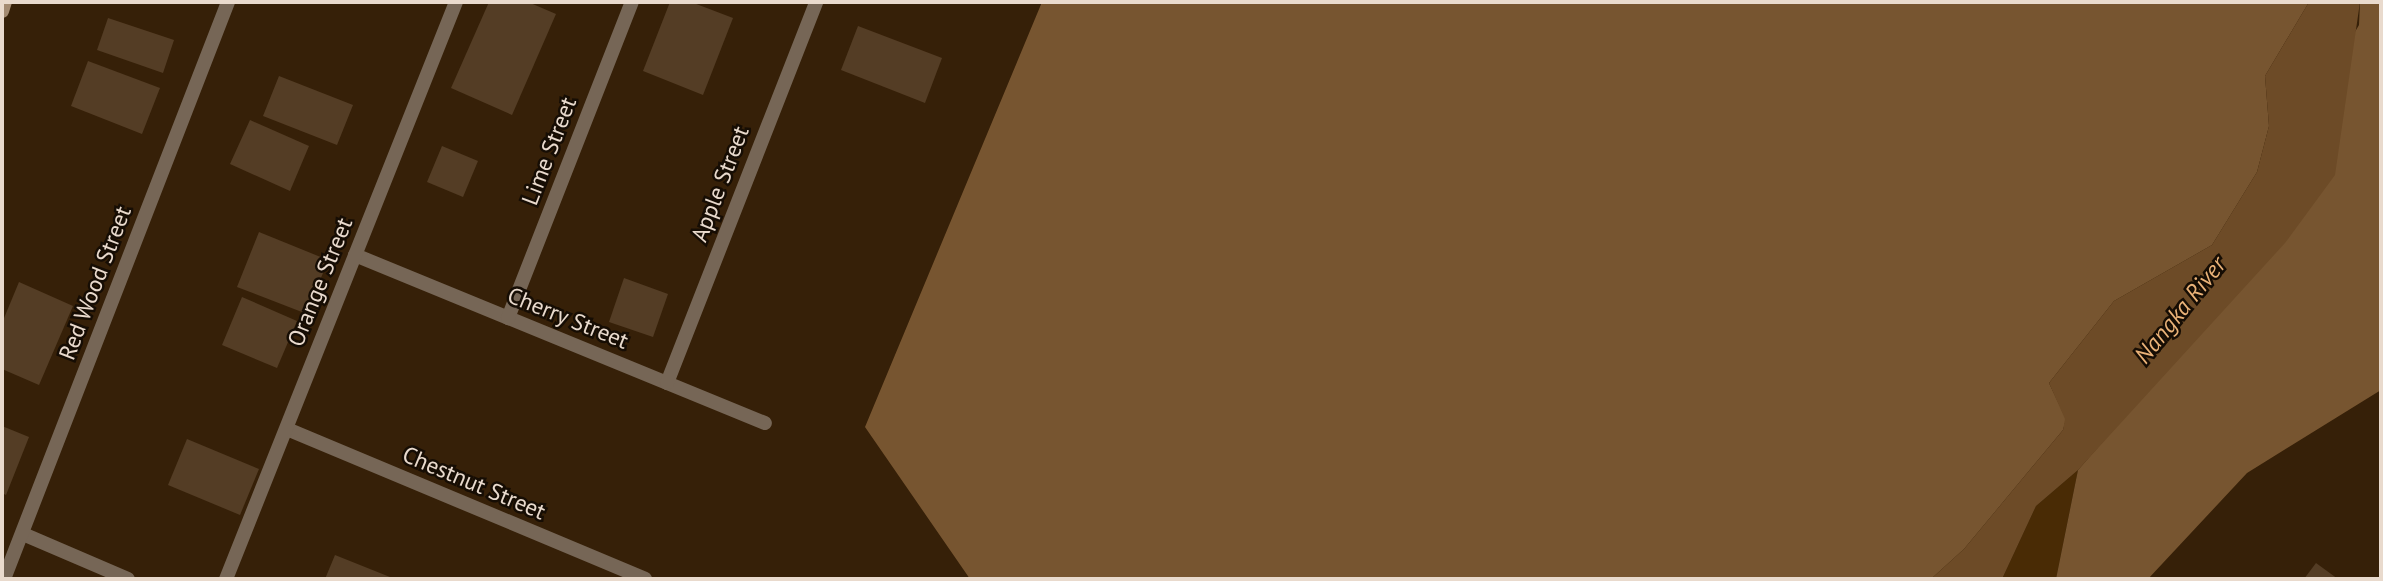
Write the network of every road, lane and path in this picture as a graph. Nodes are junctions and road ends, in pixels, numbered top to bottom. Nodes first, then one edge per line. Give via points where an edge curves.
1 (5, 2) edge
2 (228, 2) edge
3 (456, 2) edge
4 (632, 2) edge
5 (816, 2) edge
6 (2, 11) edge
7 (355, 255) junction
8 (508, 318) junction
9 (667, 383) junction
10 (765, 423) dead end
11 (287, 429) junction
12 (23, 534) junction
13 (4, 579) edge
14 (128, 579) edge
15 (226, 579) edge
16 (645, 579) edge

1 - 6 street
2 - 12 street, Red Wood Street
3 - 7 street, Orange Street
4 - 8 street, Lime Street
5 - 9 street, Apple Street
7 - 8 street, Cherry Street
7 - 11 street, Orange Street
8 - 9 street, Cherry Street
9 - 10 street, Cherry Street
11 - 15 street, Orange Street
11 - 16 street, Chestnut Street
12 - 13 street, Red Wood Street
12 - 14 street

